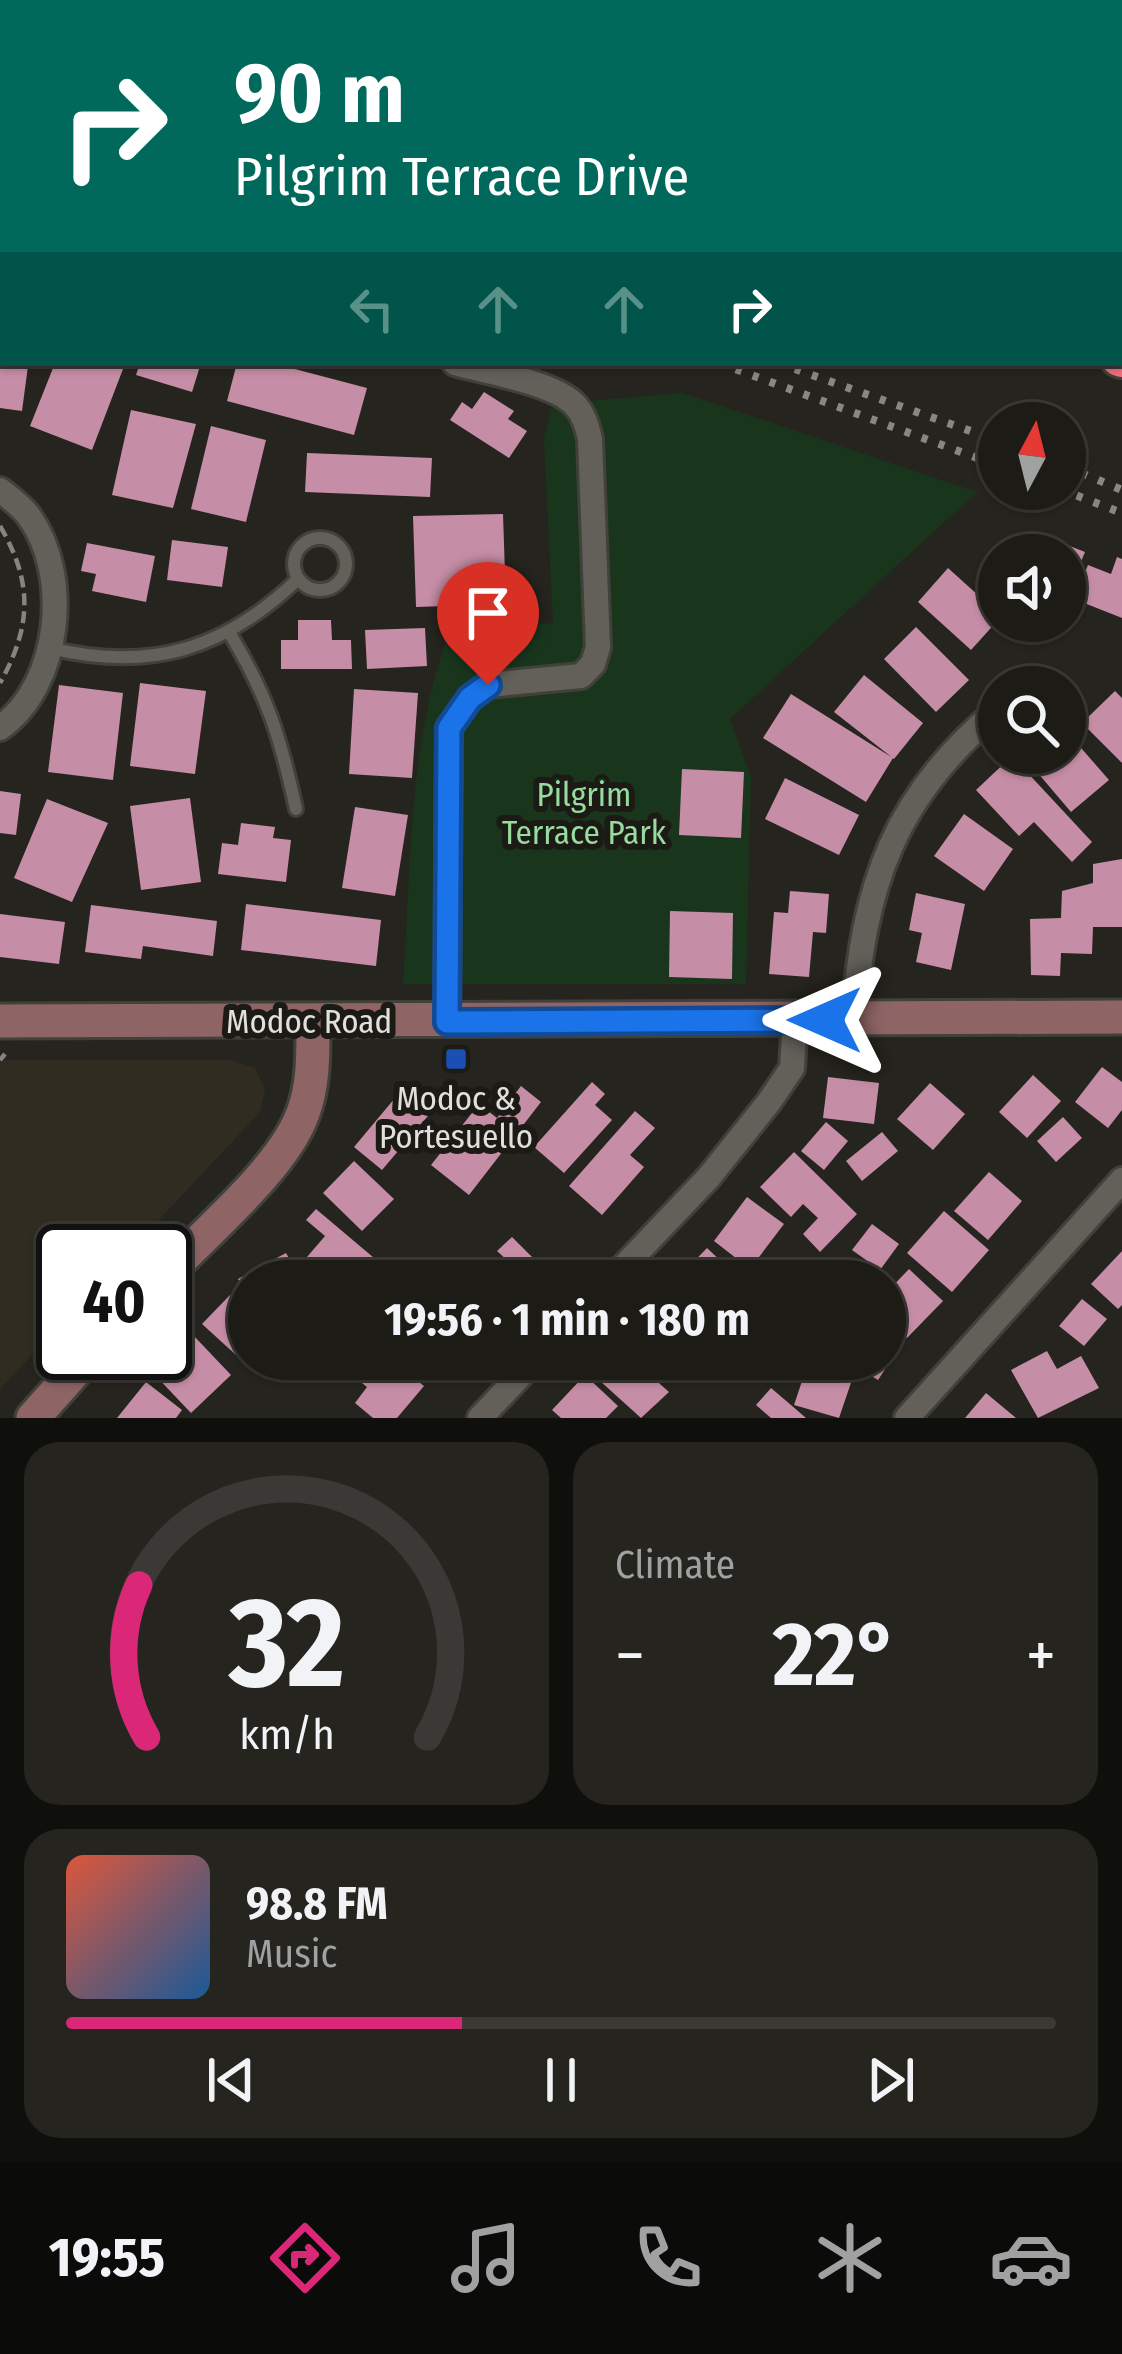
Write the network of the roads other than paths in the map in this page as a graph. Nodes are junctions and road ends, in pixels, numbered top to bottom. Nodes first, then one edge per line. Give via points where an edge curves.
1 (466, 366) edge
2 (0, 490) edge
3 (298, 579) junction
4 (229, 632) junction
5 (49, 648) junction
6 (978, 726) edge
7 (0, 728) edge
8 (296, 809) dead end
9 (1122, 1017) edge
10 (795, 1020) junction
11 (854, 1020) junction
12 (313, 1021) junction
13 (447, 1022) junction
14 (2, 1045) edge
15 (1122, 1180) edge
16 (192, 1247) edge
17 (630, 1260) edge
18 (67, 1380) edge
19 (516, 1380) edge
20 (33, 1418) edge
21 (480, 1418) edge
22 (907, 1418) edge

1 - 13 street via 558,392 585,420 598,647 581,676 488,685 449,728
2 - 5 street via 28,515 44,548 54,585
3 - 3 lane via 293,563 305,542 321,538 342,550 344,576 330,589 312,590
3 - 4 lane
4 - 5 lane via 182,651 134,657
4 - 8 lane via 278,728
5 - 7 street via 25,703
6 - 11 street via 918,792 892,837 867,926
9 - 11 street, Modoc Road
10 - 11 street, Modoc Road
10 - 13 street, Modoc Road
10 - 17 street via 792,1068 769,1102
12 - 13 street, Modoc Road
12 - 14 street, Modoc Road
12 - 16 street via 310,1084 296,1132
15 - 22 street
18 - 20 street
19 - 21 street

